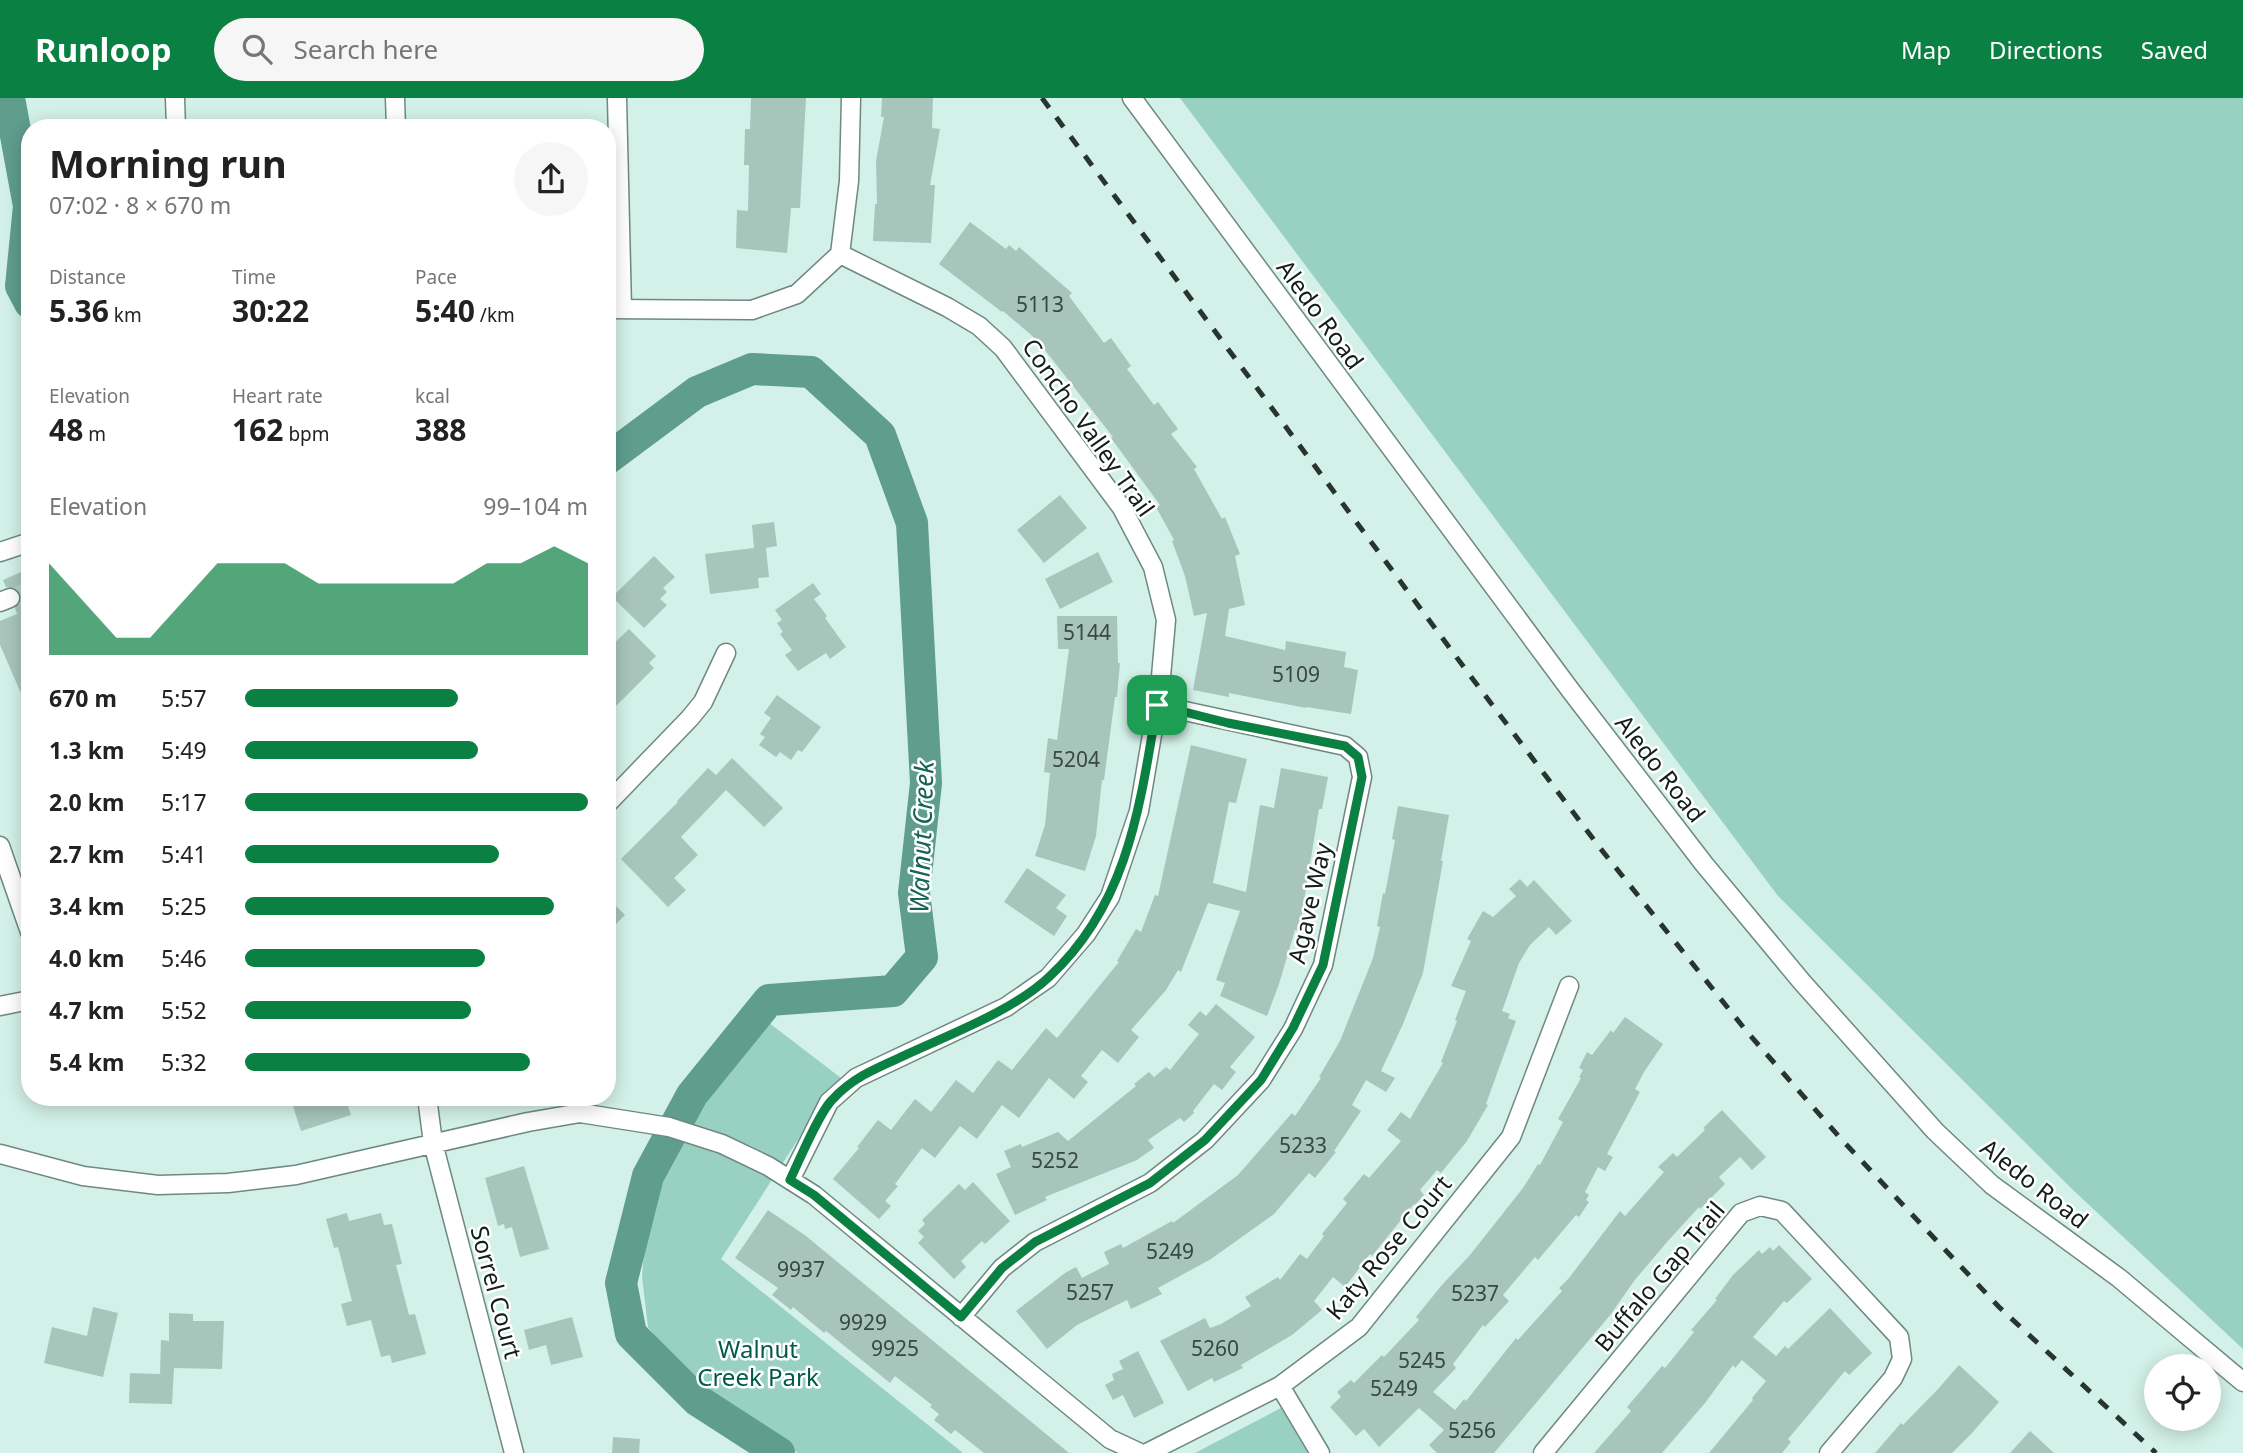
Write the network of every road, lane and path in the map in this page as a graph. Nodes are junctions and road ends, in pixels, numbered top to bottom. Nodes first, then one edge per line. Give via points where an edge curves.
1 (175, 98) edge
2 (395, 98) edge
3 (617, 98) edge
4 (851, 98) edge
5 (1132, 98) edge
6 (176, 119) edge
7 (396, 119) edge
8 (616, 168) edge
9 (840, 254) junction
10 (616, 309) edge
11 (21, 545) edge
12 (0, 552) edge
13 (726, 653) dead end
14 (1157, 705) junction
15 (616, 794) edge
16 (0, 846) edge
17 (21, 906) edge
18 (1569, 986) dead end
19 (21, 1002) edge
20 (0, 1006) edge
21 (428, 1106) edge
22 (433, 1143) junction
23 (0, 1154) edge
24 (790, 1180) junction
25 (961, 1317) junction
26 (2243, 1382) edge
27 (1280, 1386) junction
28 (514, 1453) edge
29 (1140, 1453) edge
30 (1147, 1453) edge
31 (1320, 1453) edge
32 (1542, 1453) edge
33 (1829, 1453) edge

1 - 6 street
2 - 7 street
3 - 8 street
4 - 9 street via 849,181
5 - 26 street, Aledo Road via 1571,691 1802,982 1935,1131 1992,1185 2119,1278
9 - 10 street via 797,294 752,310
9 - 14 street, Concho Valley Trail via 979,326 1003,348 1122,508 1153,567 1166,620
11 - 12 street
13 - 15 street via 703,702
14 - 24 street, Concho Valley Trail via 1139,811 1110,897 1086,934 1048,978 1006,1007 856,1078 829,1102
14 - 25 street, Agave Way via 1345,746 1358,757 1362,777 1323,965 1261,1080 1205,1140 1150,1183 1035,1242 1002,1268
16 - 17 street
18 - 27 street, Katy Rose Court via 1511,1136 1359,1327
19 - 20 street
21 - 22 street, Sorrel Court
22 - 23 street via 296,1175 158,1185 83,1176
22 - 24 street via 567,1115 613,1117 669,1127 722,1144
22 - 28 street, Sorrel Court
24 - 25 street
25 - 29 street via 1110,1439
27 - 30 street, Katy Rose Court
27 - 31 street
32 - 33 street, Buffalo Gap Trail via 1741,1213 1760,1206 1782,1211 1899,1337 1902,1359 1893,1378

